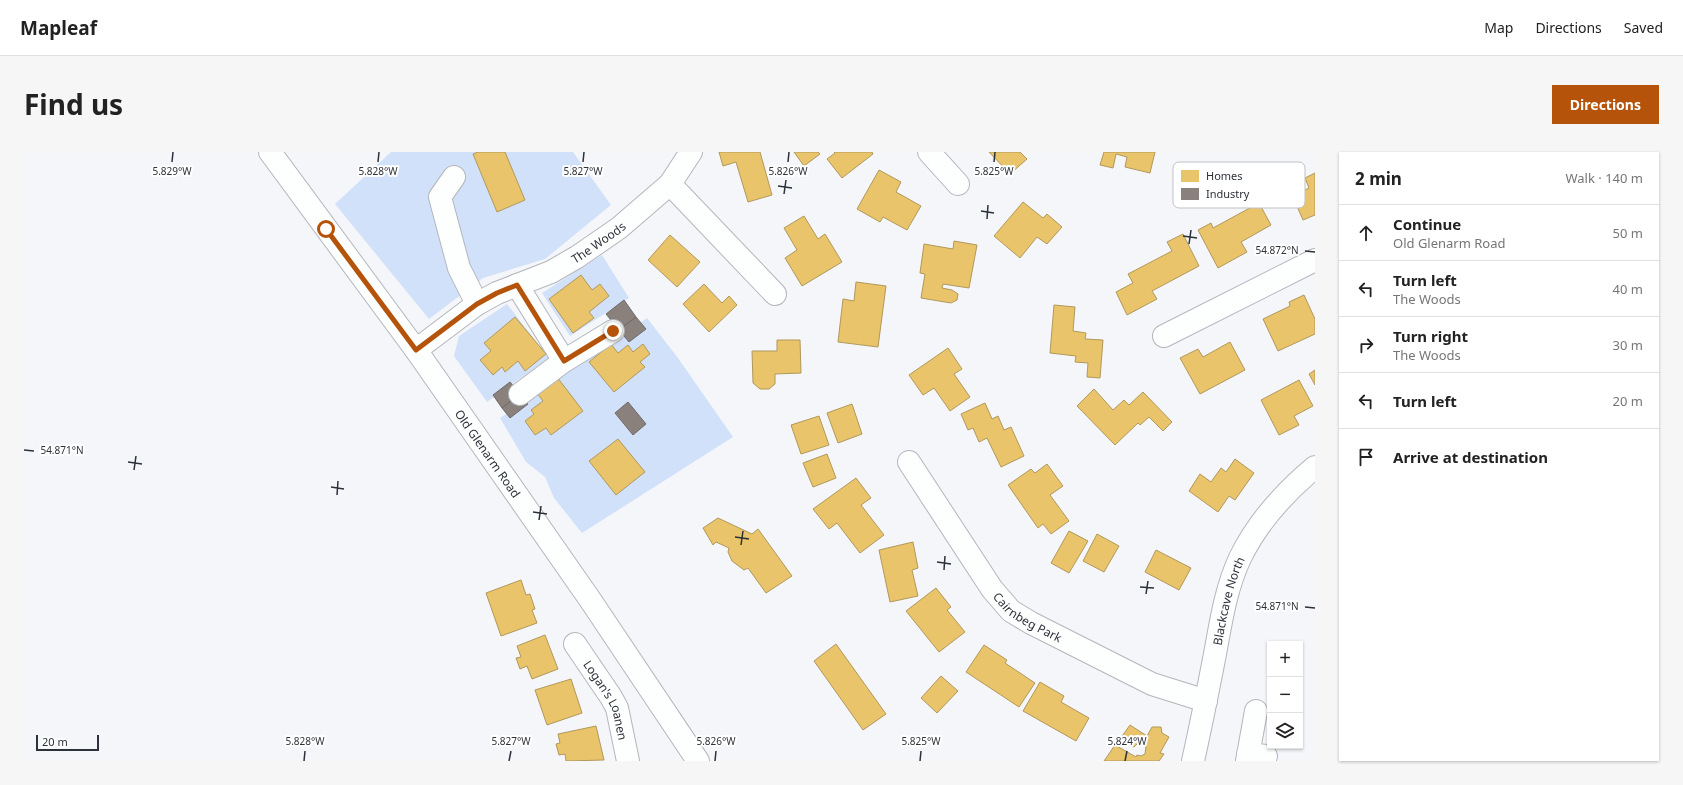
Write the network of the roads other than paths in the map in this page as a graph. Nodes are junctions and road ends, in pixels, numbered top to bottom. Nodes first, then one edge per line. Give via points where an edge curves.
1 (270, 152) edge
2 (691, 152) edge
3 (928, 152) edge
4 (454, 177) dead end
5 (670, 184) junction
6 (958, 184) dead end
7 (1315, 260) edge
8 (517, 285) junction
9 (775, 294) dead end
10 (477, 304) junction
11 (613, 331) dead end
12 (1164, 336) dead end
13 (416, 350) junction
14 (564, 361) junction
15 (520, 394) dead end
16 (909, 462) dead end
17 (1315, 467) edge
18 (575, 644) dead end
19 (1206, 701) junction
20 (1256, 710) dead end
21 (1254, 757) edge
22 (628, 761) edge
23 (698, 761) edge
24 (1193, 761) edge

1 - 13 street, Old Glenarm Road
2 - 5 street, The Woods
3 - 6 street
4 - 10 street via 440,197 459,268
5 - 8 street, The Woods via 619,228 577,257 551,272
5 - 9 street
7 - 12 street
8 - 10 street, The Woods
8 - 14 street
10 - 13 street, The Woods
11 - 14 street
13 - 23 street, Old Glenarm Road
14 - 15 street
16 - 19 street, Cairnbeg Park via 992,590 1011,611 1152,684
17 - 19 street, Blackcave North via 1294,485 1270,513 1240,558 1227,594
18 - 22 street, Logan's Loanen via 615,704
19 - 24 street, Blackcave North
20 - 21 street

